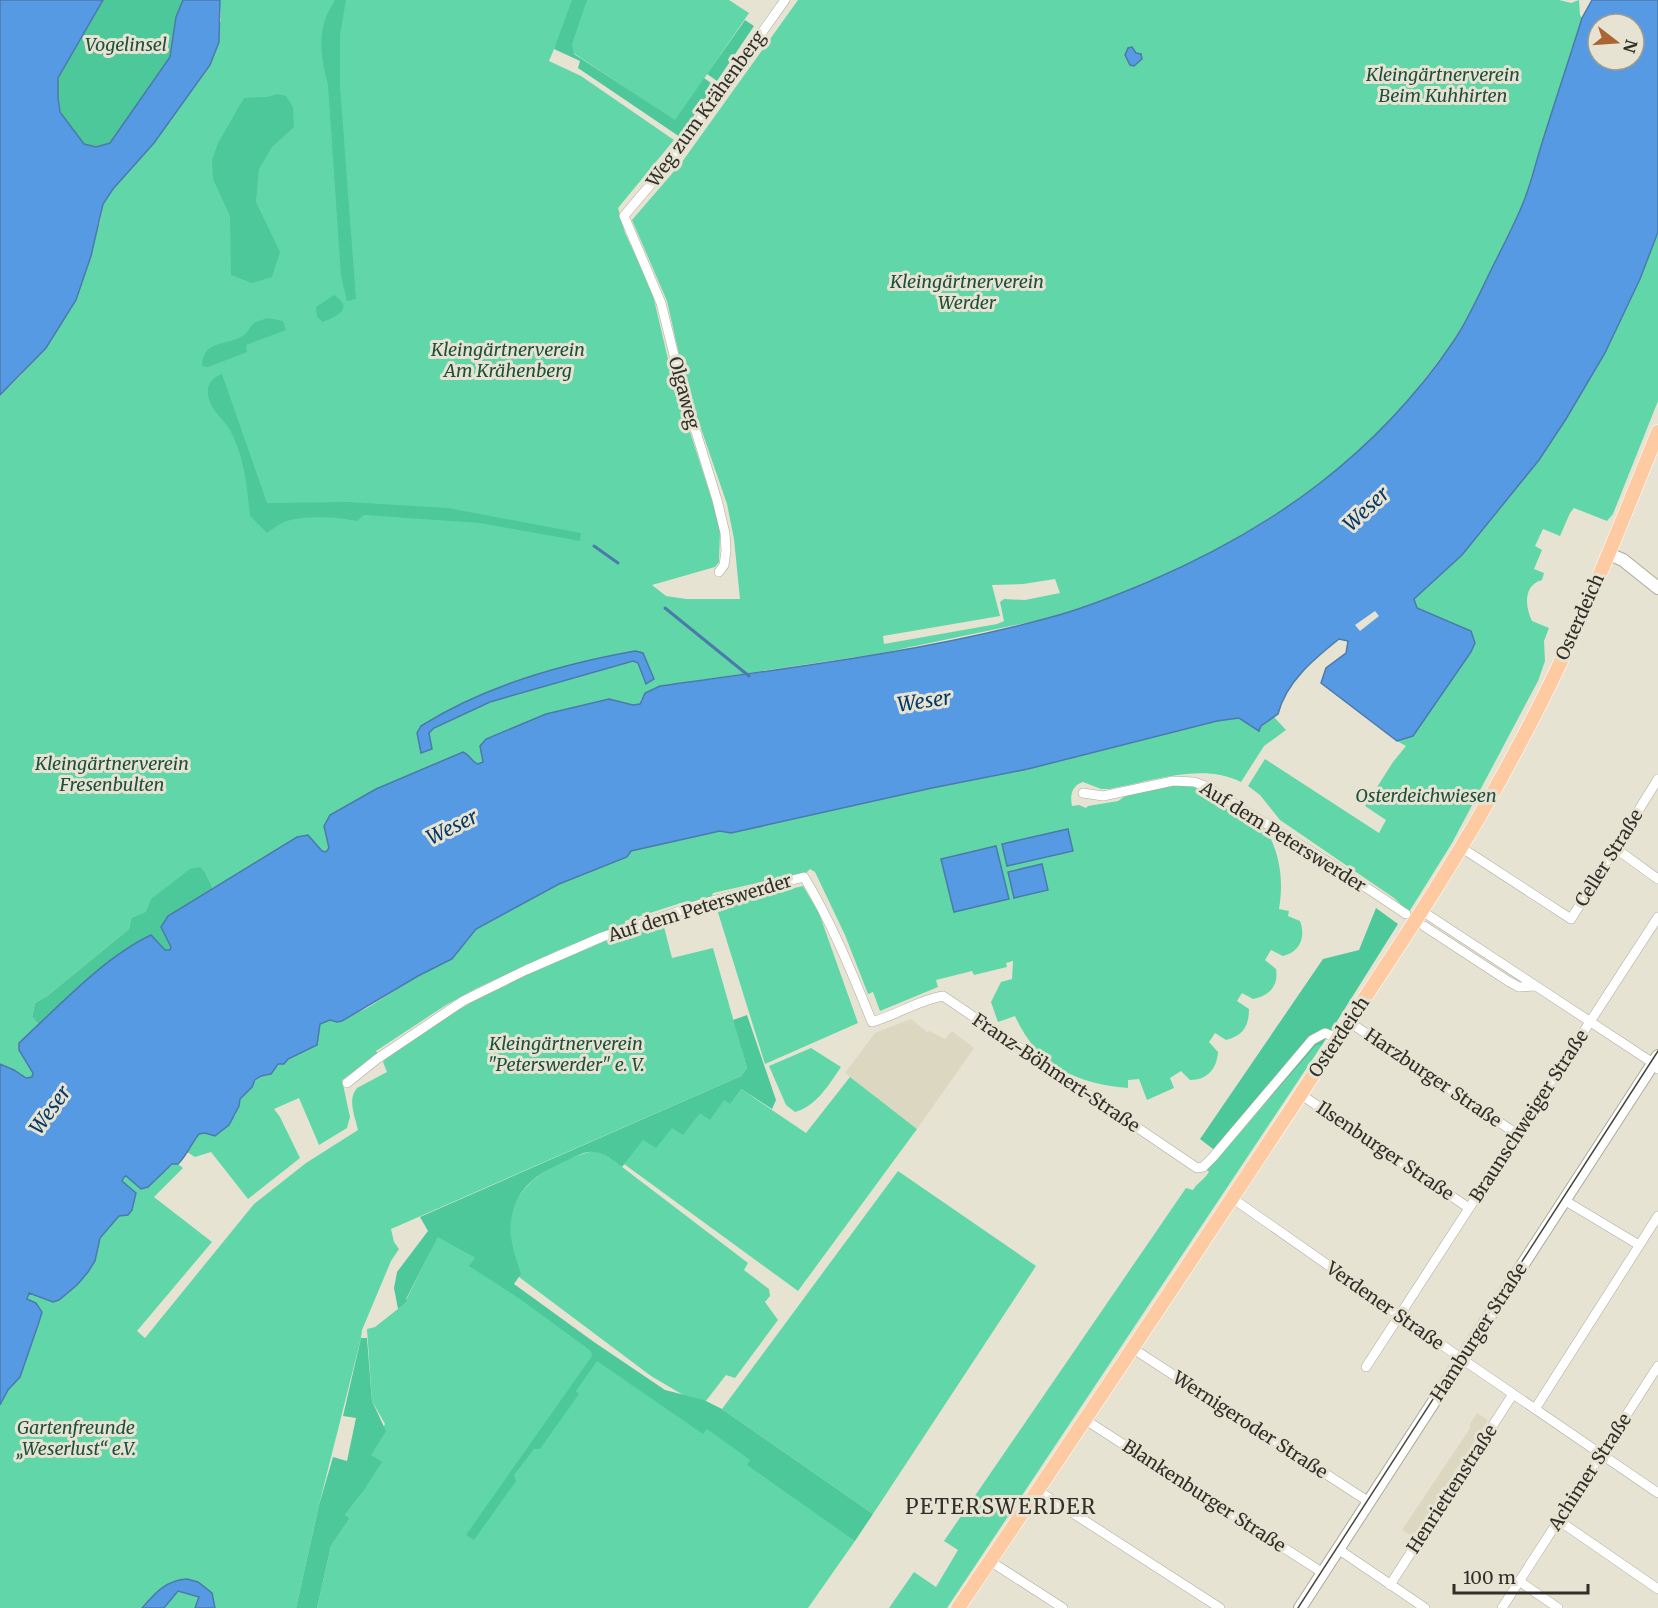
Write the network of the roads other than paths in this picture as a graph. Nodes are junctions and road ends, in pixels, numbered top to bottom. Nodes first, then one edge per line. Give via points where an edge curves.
1 (785, 0) edge
2 (624, 216) joint
3 (1658, 432) edge
4 (1609, 554) junction
5 (719, 572) dead end
6 (1658, 588) edge
7 (1658, 779) edge
8 (1083, 793) dead end
9 (1462, 848) junction
10 (1615, 849) junction
11 (804, 878) joint
12 (1658, 879) edge
13 (1422, 911) junction
14 (1407, 914) dead end
15 (1658, 917) edge
16 (1424, 926) dead end
17 (1535, 986) junction
18 (1349, 1022) junction
19 (1589, 1022) junction
20 (1338, 1038) junction
21 (1656, 1063) edge
22 (347, 1083) dead end
23 (1300, 1094) junction
24 (1517, 1134) junction
25 (1232, 1198) junction
26 (1564, 1200) junction
27 (1469, 1208) junction
28 (1658, 1216) edge
29 (1639, 1245) junction
30 (1400, 1316) junction
31 (1132, 1348) junction
32 (1462, 1359) junction
33 (1658, 1366) edge
34 (1366, 1367) dead end
35 (1513, 1394) junction
36 (1535, 1409) junction
37 (1084, 1419) junction
38 (1601, 1455) junction
39 (1038, 1490) junction
40 (1658, 1493) edge
41 (1369, 1502) junction
42 (1558, 1520) junction
43 (1338, 1549) junction
44 (990, 1561) junction
45 (1323, 1573) junction
46 (1519, 1581) junction
47 (1390, 1585) junction
48 (1658, 1589) edge
49 (1410, 1598) junction
50 (958, 1608) edge
51 (1063, 1608) edge
52 (1220, 1608) edge
53 (1300, 1608) edge
54 (1404, 1608) edge
55 (1425, 1608) edge
56 (1502, 1608) edge
57 (1558, 1608) edge

1 - 2 street, Weg zum Krähenberg via 672,159
2 - 5 street, Olgaweg via 661,303 717,500 726,550
3 - 4 main road, Osterdeich
4 - 6 street via 1623,560
4 - 9 main road, Osterdeich via 1522,740
7 - 10 street, Celler Straße
8 - 14 street, Auf dem Peterswerder via 1103,796 1173,781 1205,786
9 - 10 street, Celler Straße via 1571,919
9 - 13 main road, Osterdeich
10 - 12 street
11 - 20 street, Franz-Böhmert-Straße via 839,943 872,1022 943,996 1197,1168 1213,1157 1312,1040 1325,1033
11 - 22 street, Auf dem Peterswerder via 704,903 602,937 526,970 463,1000
13 - 17 street
13 - 18 main road, Osterdeich
15 - 19 street, Braunschweiger Straße
16 - 17 street via 1519,987
17 - 19 street
18 - 20 main road, Osterdeich
18 - 24 street, Harzburger Straße
19 - 21 street
19 - 24 street, Braunschweiger Straße
20 - 23 main road, Osterdeich
21 - 26 street, Hamburger Straße
23 - 25 main road, Osterdeich
23 - 27 street, Ilsenburger Straße
24 - 27 street, Braunschweiger Straße
25 - 30 street, Verdener Straße
25 - 31 main road, Osterdeich
26 - 29 street
26 - 32 street, Hamburger Straße
27 - 30 street, Braunschweiger Straße
28 - 29 street
29 - 36 street
30 - 32 street, Verdener Straße
30 - 34 street, Braunschweiger Straße
31 - 37 main road, Osterdeich
31 - 41 street, Wernigeroder Straße
32 - 35 street, Verdener Straße
32 - 41 street, Hamburger Straße
33 - 38 street, Achimer Straße
35 - 36 street, Verdener Straße
35 - 47 street, Henriettenstraße
36 - 38 street, Verdener Straße
37 - 39 main road, Osterdeich
37 - 45 street, Blankenburger Straße
38 - 40 street, Verdener Straße
38 - 42 street, Achimer Straße
39 - 44 main road, Osterdeich
39 - 52 street
41 - 43 street, Hamburger Straße
42 - 46 street, Achimer Straße
42 - 48 street
43 - 45 street, Hamburger Straße
43 - 47 street
44 - 50 main road, Osterdeich
44 - 51 street
45 - 53 street, Hamburger Straße
46 - 56 street, Achimer Straße
46 - 57 street
47 - 49 street
49 - 54 street
49 - 55 street

